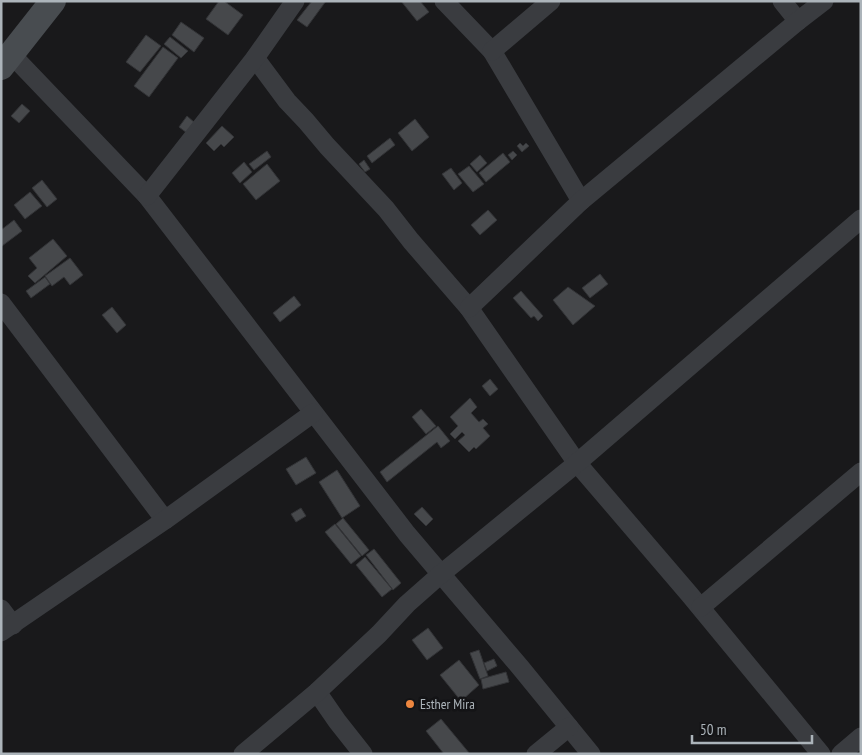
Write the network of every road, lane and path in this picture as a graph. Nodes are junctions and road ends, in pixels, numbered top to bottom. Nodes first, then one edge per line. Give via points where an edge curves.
1 (53, 1) edge
2 (295, 1) edge
3 (444, 1) edge
4 (551, 1) edge
5 (782, 1) edge
6 (824, 1) edge
7 (798, 21) junction
8 (492, 51) junction
9 (255, 58) junction
10 (7, 61) edge
11 (147, 196) junction
12 (581, 201) junction
13 (861, 219) edge
14 (1, 303) edge
15 (469, 308) junction
16 (313, 413) junction
17 (577, 464) junction
18 (861, 472) edge
19 (165, 520) junction
20 (441, 574) junction
21 (701, 607) junction
22 (1, 609) edge
23 (7, 629) edge
24 (317, 692) junction
25 (569, 727) junction
26 (861, 737) edge
27 (243, 754) edge
28 (363, 754) edge
29 (536, 754) edge
30 (591, 754) edge
31 (821, 754) edge
32 (841, 754) edge

1 - 10 main road
2 - 9 street
3 - 8 street
4 - 8 street
5 - 7 street
6 - 7 street
7 - 12 street
8 - 12 street
9 - 11 street
9 - 15 street via 287,101 386,209
10 - 11 street
11 - 16 street
12 - 15 street
13 - 17 street
14 - 19 street
15 - 17 street
16 - 19 street
16 - 20 street
17 - 20 street
17 - 21 street
18 - 21 street
19 - 23 street
20 - 24 street
20 - 25 street
21 - 31 street
22 - 23 street
24 - 27 street
24 - 28 street
25 - 29 street
25 - 30 street
26 - 32 street

